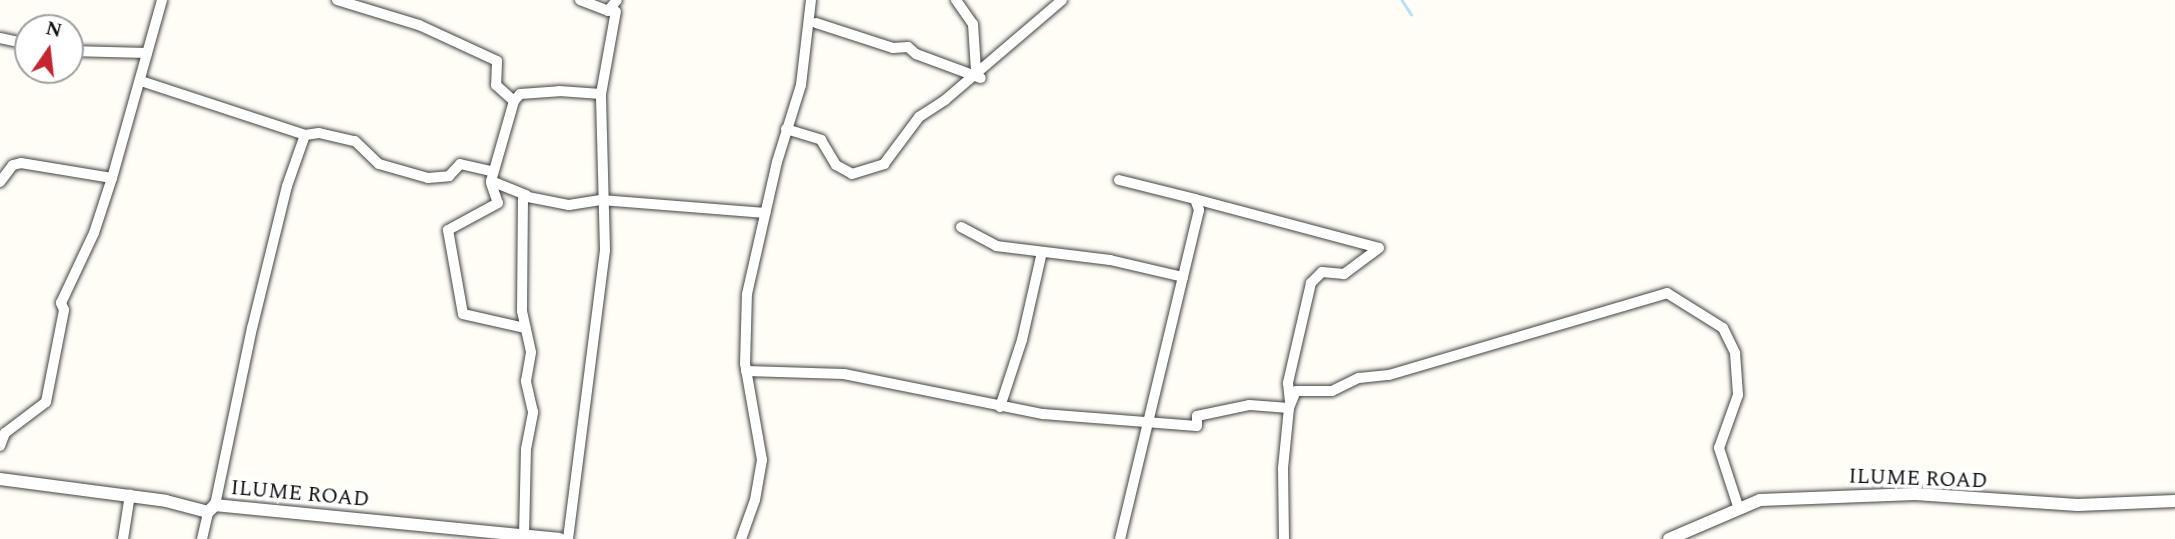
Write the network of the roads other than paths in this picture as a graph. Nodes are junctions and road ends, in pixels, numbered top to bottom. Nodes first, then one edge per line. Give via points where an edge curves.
1 (162, 0) edge
2 (337, 0) edge
3 (580, 0) edge
4 (811, 0) edge
5 (956, 0) edge
6 (1062, 0) edge
7 (617, 5) edge
8 (816, 23) dead end
9 (84, 51) edge
10 (147, 53) junction
11 (977, 75) junction
12 (141, 81) junction
13 (601, 94) junction
14 (514, 101) junction
15 (786, 129) junction
16 (305, 135) junction
17 (491, 171) junction
18 (112, 178) junction
19 (1119, 180) dead end
20 (0, 182) edge
21 (491, 183) junction
22 (526, 195) junction
23 (1195, 199) junction
24 (606, 200) junction
25 (765, 214) junction
26 (961, 227) dead end
27 (1042, 252) junction
28 (1183, 277) junction
29 (525, 328) junction
30 (746, 371) junction
31 (1290, 405) junction
32 (1000, 407) junction
33 (1145, 424) junction
34 (0, 446) edge
35 (0, 479) edge
36 (130, 495) junction
37 (2175, 501) edge
38 (1738, 506) junction
39 (212, 508) junction
40 (524, 536) junction
41 (123, 539) edge
42 (202, 539) edge
43 (559, 539) edge
44 (568, 539) edge
45 (741, 539) edge
46 (1120, 539) edge
47 (1284, 539) edge
48 (1669, 539) edge

1 - 10 street
2 - 14 street via 419,25 492,57 499,65 496,85
3 - 7 street via 608,11
4 - 15 street via 801,85
5 - 11 street via 973,24
6 - 11 street
7 - 13 street
8 - 11 street via 892,48 908,47
9 - 10 street
10 - 12 street
11 - 15 street via 919,117 884,164 863,171 852,174 842,169 821,140
12 - 16 street
12 - 18 street
13 - 14 street via 520,94
13 - 24 street
14 - 17 street
15 - 25 street
16 - 17 street via 319,133 355,141 379,164 428,178 449,176 460,164
16 - 39 street via 287,186
17 - 21 street
18 - 20 street via 21,163 13,165
18 - 34 street via 94,233 61,303 64,310 47,402 5,433
19 - 23 street
21 - 22 street
21 - 29 street via 498,203 448,230 463,314
22 - 24 street via 569,205
22 - 29 street via 520,253
23 - 28 street via 1199,210
23 - 31 street via 1379,248 1344,274 1322,272 1311,283 1288,383
24 - 25 street
24 - 44 street via 605,250
25 - 30 street via 747,294
26 - 27 street via 996,246
27 - 28 street via 1110,260
27 - 32 street via 1022,340
28 - 33 street
29 - 40 street via 531,352 526,381 533,412 526,449
30 - 32 street via 844,373 960,394
30 - 45 street via 762,460 755,500
31 - 33 street via 1249,405 1198,416 1197,426
31 - 38 street via 1296,391 1332,391 1359,378 1389,375 1667,293 1723,328 1735,353 1738,395 1719,447
31 - 47 street via 1283,468
32 - 33 street
33 - 46 street
35 - 36 street, ILUME ROAD
36 - 39 street, ILUME ROAD
36 - 41 street
37 - 38 street, ILUME ROAD via 2078,505 1863,494 1760,500
38 - 48 street, ILUME ROAD
39 - 40 street, ILUME ROAD
39 - 42 street
40 - 43 street, ILUME ROAD

